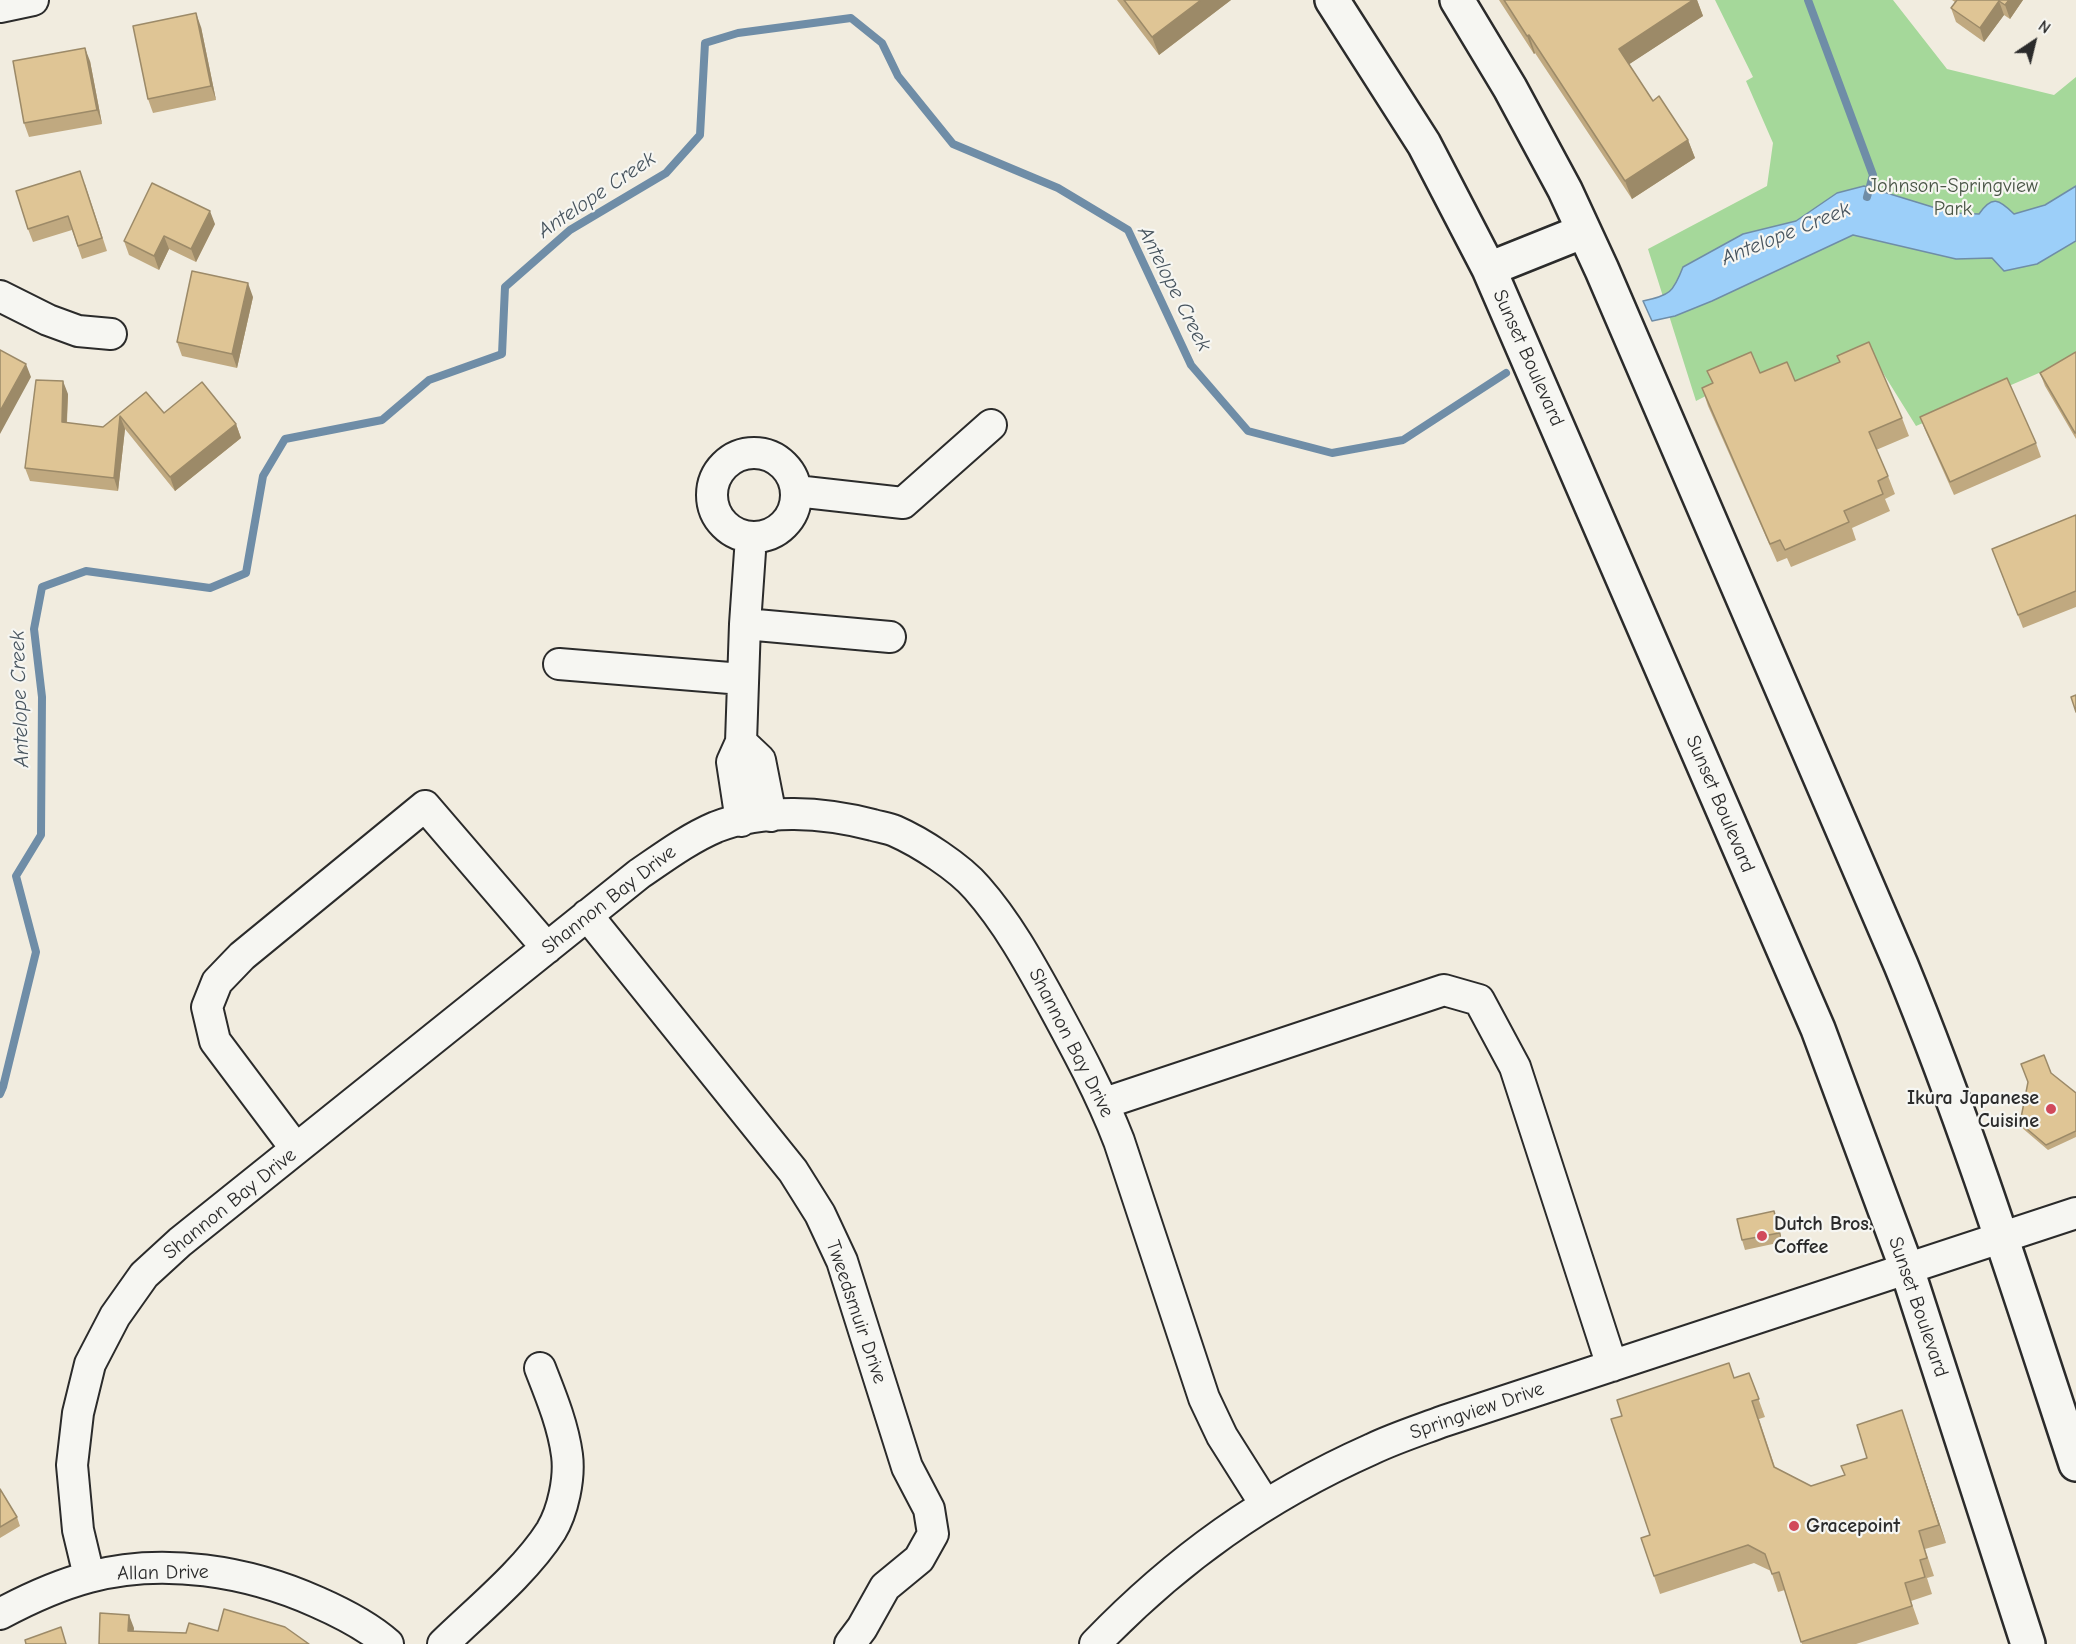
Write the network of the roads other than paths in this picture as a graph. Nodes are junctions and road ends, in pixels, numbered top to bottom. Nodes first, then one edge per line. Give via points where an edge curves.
1 (33, 0) edge
2 (1332, 0) edge
3 (1458, 0) edge
4 (0, 7) edge
5 (1584, 231) junction
6 (1488, 269) junction
7 (0, 296) edge
8 (111, 334) dead end
9 (991, 425) dead end
10 (796, 490) junction
11 (752, 537) junction
12 (745, 624) junction
13 (890, 637) dead end
14 (559, 664) dead end
15 (742, 679) junction
16 (741, 742) junction
17 (771, 816) junction
18 (741, 821) junction
19 (587, 915) junction
20 (547, 948) junction
21 (1105, 1103) junction
22 (296, 1149) junction
23 (2076, 1213) edge
24 (2001, 1237) junction
25 (1906, 1269) junction
26 (1612, 1366) junction
27 (540, 1368) dead end
28 (2076, 1464) edge
29 (1266, 1504) junction
30 (89, 1576) junction
31 (0, 1614) edge
32 (388, 1644) edge
33 (443, 1644) edge
34 (850, 1644) edge
35 (1095, 1644) edge
36 (2028, 1644) edge

1 - 4 street
2 - 6 main road, Sunset Boulevard via 1424,144
3 - 5 main road
5 - 6 main road
5 - 24 main road via 1936,1049
6 - 25 main road, Sunset Boulevard via 1818,1029
7 - 8 street via 78,331
9 - 10 street via 903,503
10 - 11 street via 792,514 782,527 768,535
10 - 11 street via 786,467 773,457 757,452 726,463 716,476 714,508 735,533
11 - 12 street
12 - 13 street
12 - 15 street
14 - 15 street
15 - 16 street
16 - 17 street via 760,760
16 - 18 street via 732,762
17 - 18 street, Shannon Bay Drive
17 - 21 street, Shannon Bay Drive via 808,814 850,819 894,831 943,859 976,886 1026,957
18 - 19 street, Shannon Bay Drive via 717,827 682,844
19 - 20 street, Shannon Bay Drive
19 - 34 street, Tweedsmuir Drive via 793,1171 820,1214 842,1261 907,1467 929,1509 933,1534 919,1558 885,1587
20 - 22 street, Shannon Bay Drive
20 - 22 street via 425,806 242,956 217,982 207,1007 215,1041
21 - 26 street via 1444,990 1479,1000 1515,1067
21 - 29 street, Shannon Bay Drive via 1204,1398 1222,1436
22 - 30 street, Shannon Bay Drive via 144,1275 115,1316 90,1364 78,1413 72,1465 78,1530
23 - 24 street, Springview Drive
24 - 25 street, Springview Drive
24 - 28 main road
25 - 26 street, Springview Drive
25 - 36 main road, Sunset Boulevard
26 - 29 street, Springview Drive via 1373,1448
27 - 33 street via 561,1425 567,1457 566,1491 552,1529 528,1560
29 - 35 street, Springview Drive via 1187,1558
30 - 31 street, Allan Drive
30 - 32 street, Allan Drive via 138,1569 193,1568 243,1576 291,1590 340,1612

